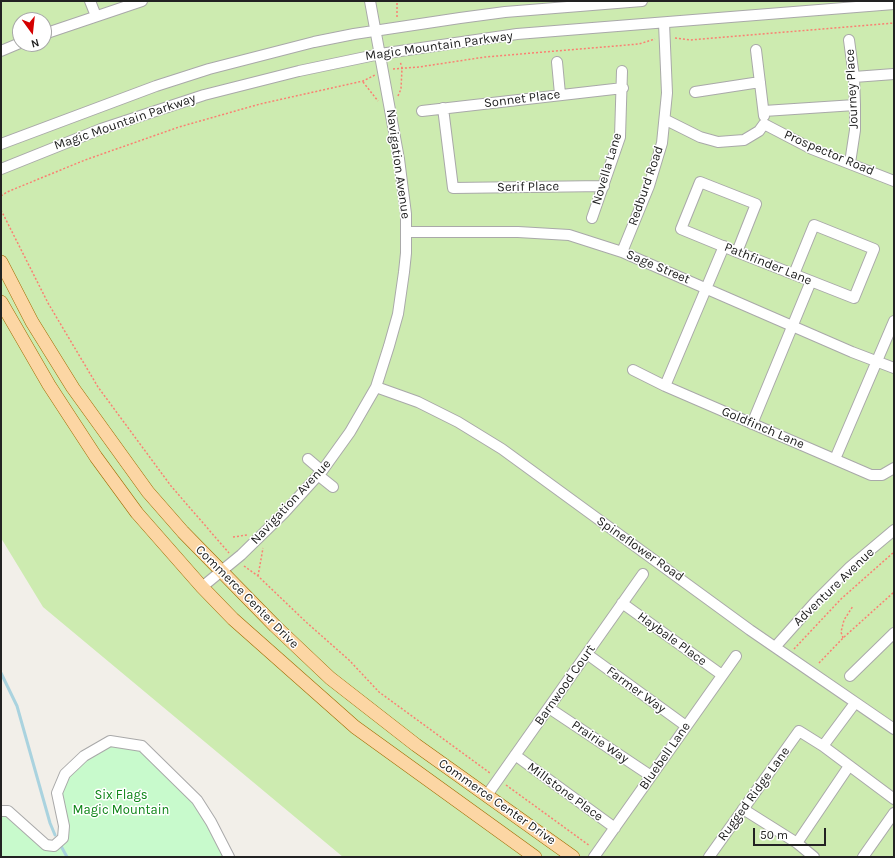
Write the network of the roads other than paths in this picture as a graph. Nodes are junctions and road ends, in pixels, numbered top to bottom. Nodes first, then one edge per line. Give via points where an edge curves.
1 (90, 1) edge
2 (142, 1) edge
3 (370, 1) edge
4 (642, 1) edge
5 (894, 4) edge
6 (96, 16) junction
7 (664, 23) junction
8 (376, 30) junction
9 (52, 31) edge
10 (849, 40) dead end
11 (12, 45) edge
12 (2, 48) edge
13 (756, 50) dead end
14 (380, 54) junction
15 (557, 62) dead end
16 (622, 71) dead end
17 (894, 74) edge
18 (854, 77) junction
19 (760, 82) junction
20 (623, 88) junction
21 (695, 92) dead end
22 (560, 94) junction
23 (855, 105) junction
24 (443, 108) junction
25 (764, 111) junction
26 (422, 112) dead end
27 (666, 120) junction
28 (764, 124) junction
29 (1, 144) edge
30 (850, 163) junction
31 (1, 169) edge
32 (894, 181) edge
33 (604, 186) junction
34 (592, 218) dead end
35 (407, 232) junction
36 (724, 246) junction
37 (622, 252) junction
38 (737, 252) junction
39 (1, 262) edge
40 (794, 274) junction
41 (811, 281) junction
42 (706, 288) junction
43 (1, 302) edge
44 (894, 321) edge
45 (793, 325) junction
46 (877, 360) junction
47 (894, 368) edge
48 (633, 370) dead end
49 (665, 386) junction
50 (376, 387) junction
51 (752, 424) junction
52 (308, 459) dead end
53 (835, 459) junction
54 (894, 468) edge
55 (320, 473) junction
56 (333, 487) dead end
57 (894, 530) edge
58 (221, 572) junction
59 (642, 574) dead end
60 (202, 587) junction
61 (622, 603) junction
62 (890, 636) edge
63 (776, 646) junction
64 (894, 647) edge
65 (587, 654) junction
66 (736, 656) dead end
67 (722, 675) junction
68 (850, 676) dead end
69 (855, 703) junction
70 (549, 708) junction
71 (892, 725) edge
72 (686, 726) junction
73 (823, 746) junction
74 (515, 755) junction
75 (849, 766) junction
76 (651, 776) junction
77 (487, 795) junction
78 (894, 799) edge
79 (743, 809) junction
80 (1, 811) edge
81 (894, 813) edge
82 (615, 828) junction
83 (798, 843) junction
84 (596, 854) edge
85 (229, 857) edge
86 (535, 857) edge
87 (573, 857) edge
88 (709, 857) edge
89 (814, 857) edge
90 (863, 857) edge

1 - 6 street
2 - 6 street
3 - 8 street, Navigation Avenue
4 - 8 street, Magic Mountain Parkway via 505,12
5 - 7 street, Magic Mountain Parkway
6 - 9 street
7 - 14 street, Magic Mountain Parkway via 517,34
7 - 27 street, Redburd Road
8 - 14 street, Navigation Avenue
8 - 29 street, Magic Mountain Parkway via 314,42 209,69 94,107
10 - 18 street, Journey Place
11 - 12 street
13 - 19 street
14 - 31 street, Magic Mountain Parkway via 299,70 204,95 101,129
14 - 35 street, Navigation Avenue via 405,193
15 - 22 street
16 - 20 street, Novella Lane
17 - 18 street
18 - 23 street, Journey Place
19 - 21 street
19 - 25 street
20 - 22 street, Sonnet Place
20 - 33 street, Novella Lane via 620,137
22 - 24 street, Sonnet Place
23 - 25 street
23 - 30 street, Journey Place via 855,130
24 - 26 street, Sonnet Place
24 - 33 street, Serif Place via 453,188
25 - 28 street
27 - 28 street via 700,137 718,142 744,140 759,131
27 - 37 street, Redburd Road via 657,164
28 - 30 street, Prospector Road via 812,149
30 - 32 street, Prospector Road
33 - 34 street, Novella Lane
35 - 37 street, Sage Street via 549,233 569,235
35 - 50 street, Navigation Avenue via 398,314
36 - 38 street, Pathfinder Lane
36 - 38 street, Pathfinder Lane via 681,229 700,182 756,204
36 - 42 street
37 - 42 street, Sage Street
38 - 40 street, Pathfinder Lane
39 - 58 main road, Commerce Center Drive via 32,322 112,445 148,492
40 - 41 street, Pathfinder Lane
40 - 41 street, Pathfinder Lane via 814,225 874,249 854,298
41 - 45 street
42 - 45 street, Sage Street
42 - 49 street
43 - 60 main road, Commerce Center Drive via 49,385 96,457 137,513
44 - 46 street
45 - 46 street, Sage Street via 852,352
45 - 51 street
46 - 47 street, Sage Street
46 - 53 street
48 - 49 street, Goldfinch Lane
49 - 51 street, Goldfinch Lane
50 - 55 street, Navigation Avenue via 350,432
50 - 63 street, Spineflower Road via 418,402 458,422 502,449
51 - 53 street, Goldfinch Lane
52 - 55 street
53 - 54 street, Goldfinch Lane via 876,476
55 - 56 street
55 - 58 street, Navigation Avenue via 284,513
57 - 63 street, Adventure Avenue via 850,567
58 - 60 street, Navigation Avenue
58 - 77 main road, Commerce Center Drive via 330,678 404,736
59 - 61 street, Barnwood Court
60 - 86 main road, Commerce Center Drive via 262,647 355,727
61 - 65 street, Barnwood Court
61 - 67 street, Haybale Place
62 - 64 street
62 - 68 street
63 - 69 street, Spineflower Road
65 - 70 street, Barnwood Court
65 - 72 street, Farmer Way
66 - 67 street, Bluebell Lane
67 - 72 street, Bluebell Lane
69 - 71 street, Spineflower Road
69 - 73 street
70 - 74 street, Barnwood Court
70 - 76 street, Prairie Way
72 - 76 street, Bluebell Lane
73 - 75 street
73 - 79 street, Rugged Ridge Lane via 799,731
74 - 77 street, Barnwood Court
74 - 82 street, Millstone Place
75 - 78 street
75 - 83 street
76 - 82 street, Bluebell Lane
77 - 87 main road, Commerce Center Drive
79 - 83 street
79 - 88 street, Rugged Ridge Lane
80 - 85 street via 8,811 46,845 54,846 63,838 64,826 57,793 65,774 84,756 110,741 142,746 197,800
81 - 90 street
82 - 84 street, Bluebell Lane
83 - 89 street

